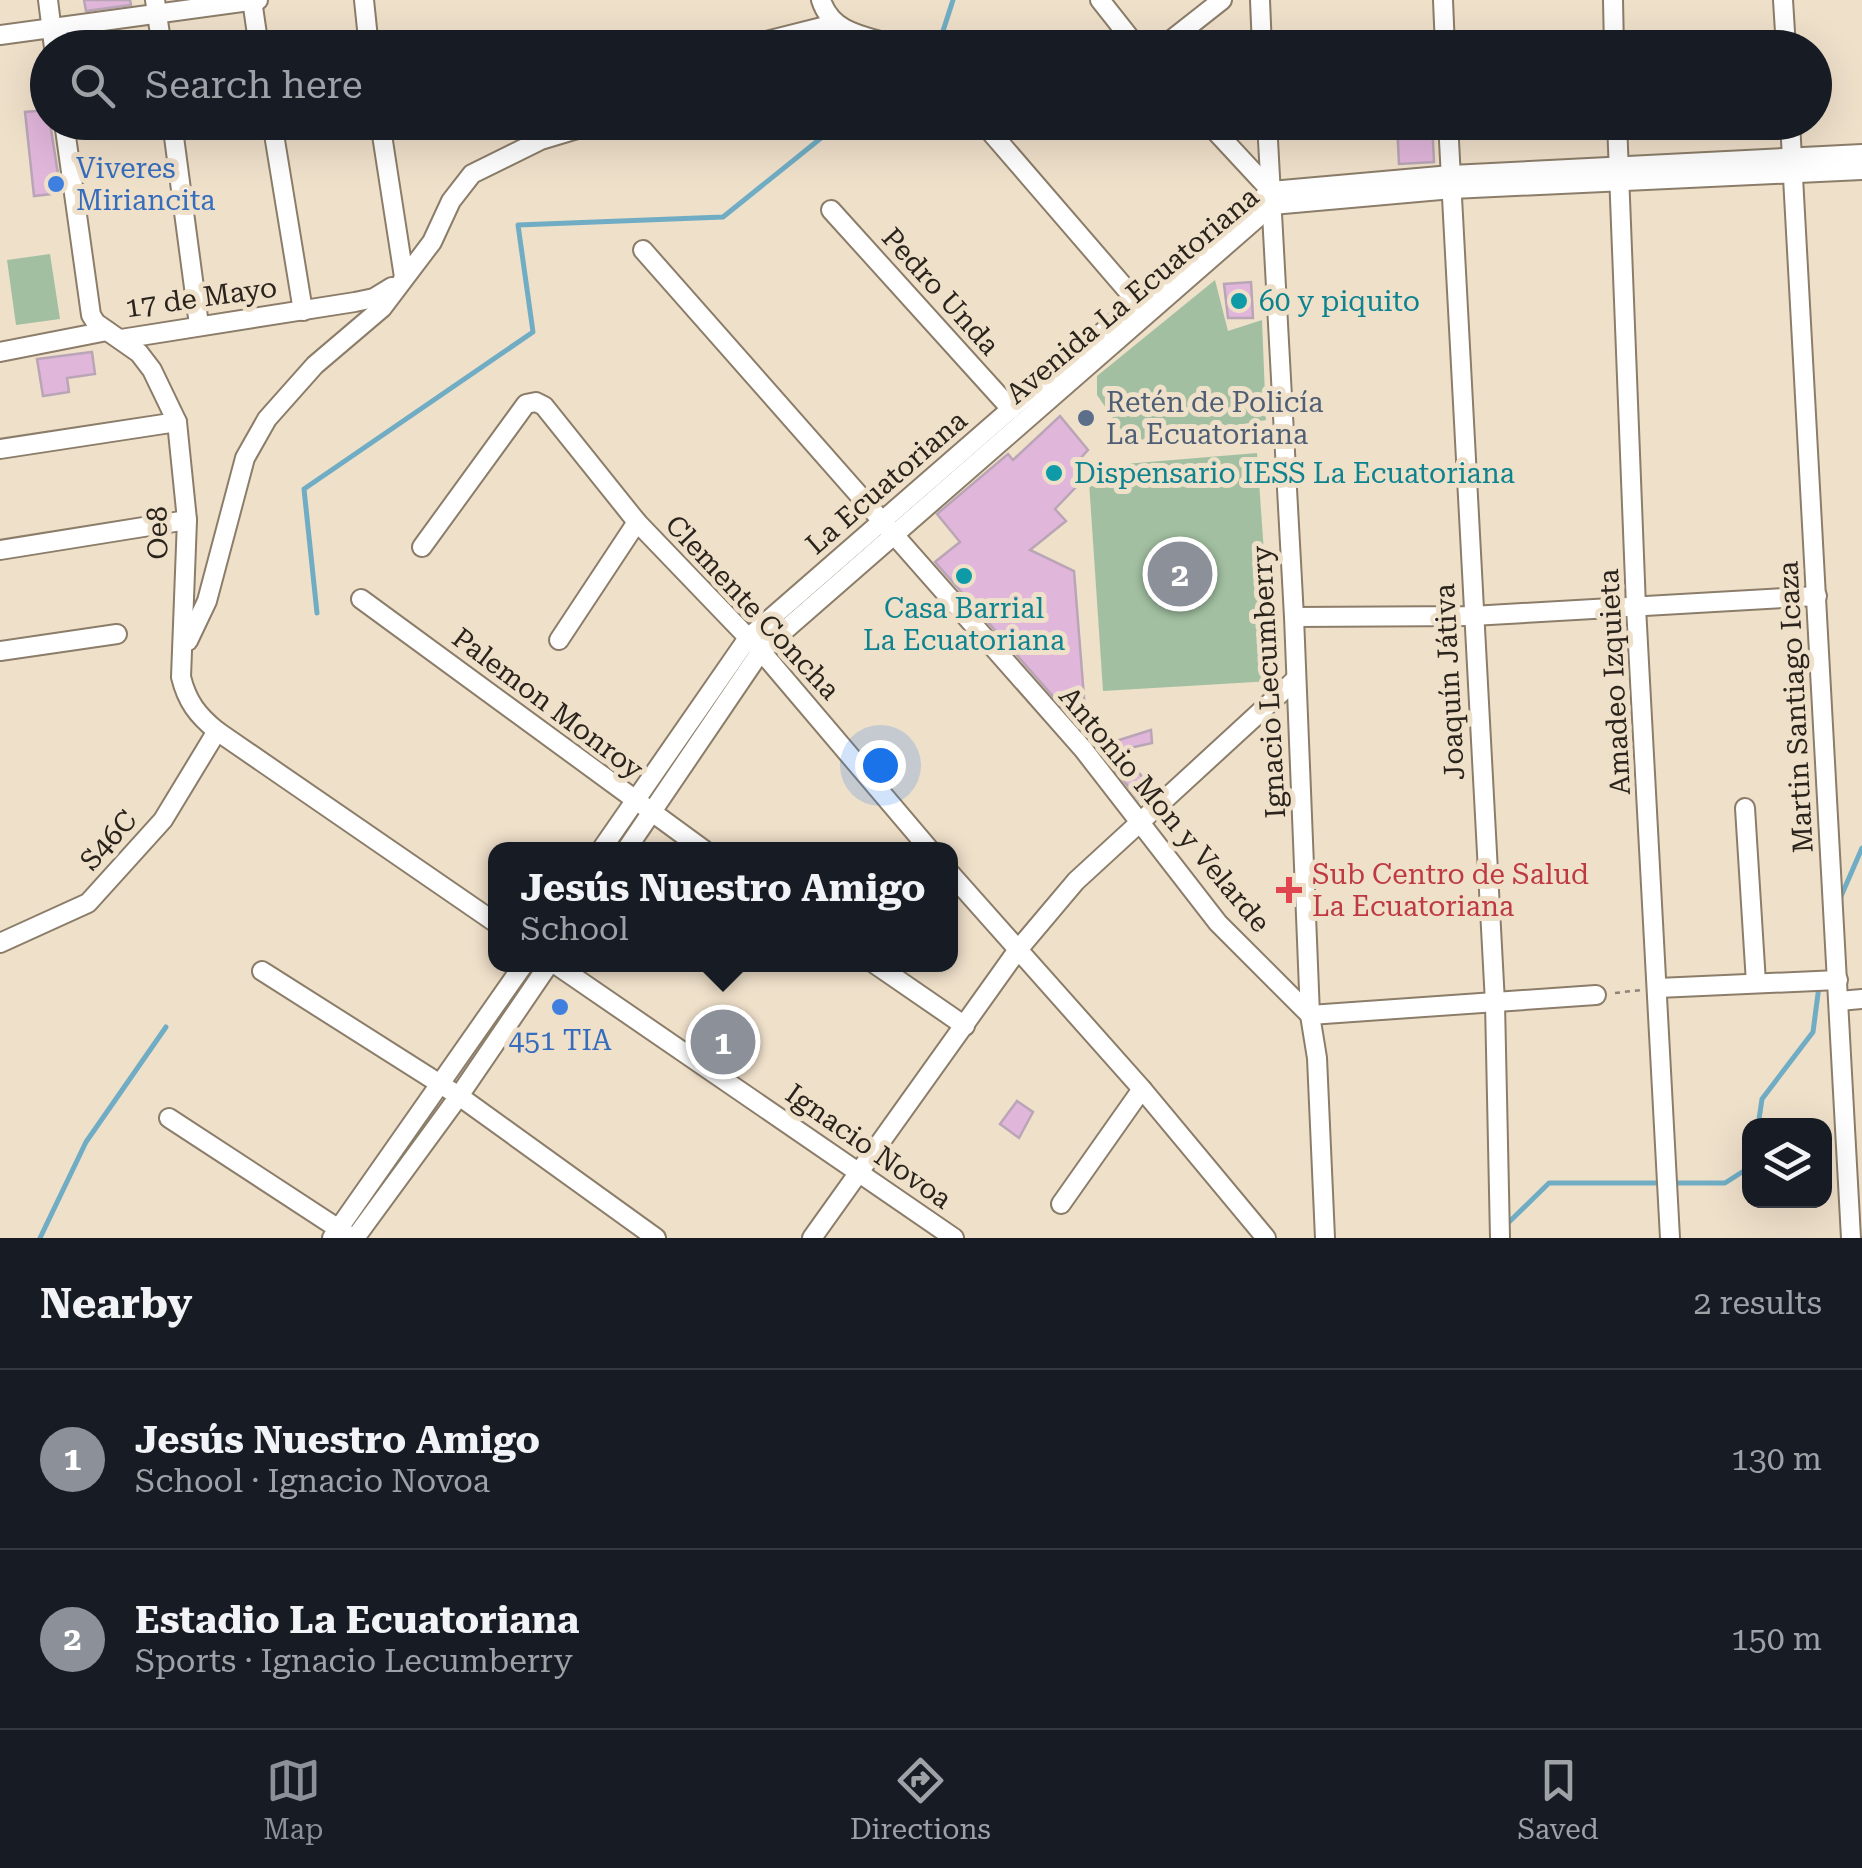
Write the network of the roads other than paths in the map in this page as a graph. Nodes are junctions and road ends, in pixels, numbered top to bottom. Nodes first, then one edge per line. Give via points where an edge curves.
1 (48, 0) edge
2 (254, 0) edge
3 (364, 0) edge
4 (821, 0) edge
5 (1100, 0) edge
6 (1222, 0) edge
7 (1260, 0) edge
8 (1442, 0) edge
9 (1612, 0) edge
10 (1783, 0) edge
11 (156, 7) edge
12 (52, 27) junction
13 (841, 28) junction
14 (35, 30) edge
15 (52, 30) edge
16 (257, 30) edge
17 (367, 30) edge
18 (830, 30) edge
19 (838, 30) edge
20 (848, 30) edge
21 (1124, 30) edge
22 (1184, 30) edge
23 (1261, 30) edge
24 (1444, 30) edge
25 (1613, 30) edge
26 (1785, 30) edge
27 (30, 31) edge
28 (0, 36) edge
29 (66, 140) edge
30 (174, 140) edge
31 (275, 140) edge
32 (383, 140) edge
33 (540, 140) edge
34 (997, 140) edge
35 (1222, 140) edge
36 (1268, 140) edge
37 (1449, 140) edge
38 (1618, 140) edge
39 (1791, 140) edge
40 (1862, 154) edge
41 (1792, 165) junction
42 (1862, 170) edge
43 (1619, 175) junction
44 (1451, 182) junction
45 (1271, 198) junction
46 (831, 210) dead end
47 (643, 250) dead end
48 (404, 277) junction
49 (1143, 309) junction
50 (303, 311) junction
51 (199, 324) junction
52 (114, 335) junction
53 (0, 352) edge
54 (1011, 409) junction
55 (177, 422) junction
56 (0, 445) edge
57 (187, 520) junction
58 (637, 522) junction
59 (888, 528) junction
60 (422, 547) dead end
61 (0, 550) edge
62 (1817, 596) junction
63 (361, 599) dead end
64 (1636, 607) junction
65 (1294, 616) junction
66 (1472, 616) junction
67 (117, 634) dead end
68 (559, 640) dead end
69 (754, 644) junction
70 (184, 648) junction
71 (0, 651) edge
72 (1296, 679) junction
73 (220, 734) junction
74 (634, 801) junction
75 (1745, 808) dead end
76 (650, 813) junction
77 (1141, 822) junction
78 (606, 842) edge
79 (631, 842) edge
80 (692, 842) edge
81 (923, 842) edge
82 (958, 882) edge
83 (488, 918) edge
84 (0, 943) edge
85 (1017, 951) junction
86 (262, 971) dead end
87 (519, 972) edge
88 (546, 972) edge
89 (564, 972) edge
90 (886, 972) edge
91 (1829, 979) junction
92 (1756, 983) junction
93 (1658, 988) junction
94 (1596, 995) road end
95 (1862, 999) edge
96 (1839, 1001) junction
97 (1495, 1003) junction
98 (1310, 1015) junction
99 (966, 1026) junction
100 (442, 1085) junction
101 (1142, 1089) junction
102 (459, 1096) junction
103 (169, 1118) dead end
104 (860, 1173) junction
105 (1061, 1204) dead end
106 (344, 1236) edge
107 (656, 1238) edge
108 (812, 1238) edge
109 (954, 1238) edge
110 (1266, 1238) edge
111 (1325, 1238) edge
112 (1500, 1238) edge
113 (1670, 1238) edge
114 (1851, 1238) edge

1 - 12 street
2 - 11 street
2 - 16 street
3 - 17 street
4 - 13 street
5 - 21 street
6 - 22 street
7 - 23 street
8 - 24 street
9 - 25 street
10 - 26 street
11 - 12 street
12 - 14 street
12 - 15 street
13 - 18 street
13 - 19 street
13 - 20 street
27 - 28 street
29 - 52 street, Oe8 via 88,305 96,323
30 - 51 street
31 - 50 street
32 - 48 street
33 - 48 street via 472,174
34 - 49 street
35 - 45 street
36 - 45 street, Ignacio Lecumberry
37 - 44 street, Joaquín Játiva
38 - 43 street, Amadeo Izquieta
39 - 41 street, Martin Santiago Icaza
40 - 41 street
41 - 42 street
41 - 43 street
41 - 62 street, Martin Santiago Icaza
43 - 44 street
43 - 64 street, Amadeo Izquieta
44 - 45 street
44 - 66 street, Joaquín Játiva
45 - 49 street, La Ecuatoriana
45 - 65 street, Ignacio Lecumberry
46 - 54 street, Pedro Unda
47 - 59 street, Antonio Mon y Velarde
48 - 50 street, 17 de Mayo via 374,298
48 - 70 street via 382,308 315,365 267,419 245,458 207,601
49 - 54 street, La Ecuatoriana
49 - 59 street, Avenida La Ecuatoriana
50 - 51 street, 17 de Mayo
51 - 52 street, 17 de Mayo
52 - 53 street, 17 de Mayo
52 - 55 street, Oe8 via 152,370
54 - 59 street, La Ecuatoriana
55 - 56 street
55 - 57 street, Oe8
57 - 61 street
57 - 70 street, Oe8
58 - 60 street, Clemente Concha via 536,402 526,404
58 - 68 street
58 - 69 street, Clemente Concha
59 - 69 street, Avenida La Ecuatoriana
59 - 77 street, Antonio Mon y Velarde
62 - 64 street
62 - 91 street, Martin Santiago Icaza
63 - 74 street, Palemon Monroy
64 - 66 street
64 - 93 street, Amadeo Izquieta
65 - 66 street
65 - 72 street, Ignacio Lecumberry
66 - 97 street, Joaquín Játiva
67 - 71 street
69 - 74 street
69 - 76 street, Avenida La Ecuatoriana
69 - 81 street, Clemente Concha
70 - 73 street, Oe8 via 186,696
72 - 77 street
72 - 98 street, Ignacio Lecumberry
73 - 83 street, Oe8
73 - 84 street, S46C via 163,820 88,902
74 - 76 street, Palemon Monroy
74 - 78 street
75 - 92 street
76 - 79 street, Avenida La Ecuatoriana
76 - 80 street, Palemon Monroy
77 - 85 street via 1076,881
77 - 98 street, Antonio Mon y Velarde via 1218,923
82 - 85 street
85 - 99 street
85 - 101 street
86 - 100 street
87 - 100 street
88 - 102 street
89 - 104 street, Ignacio Novoa
90 - 99 street
91 - 92 street
91 - 96 street, Martin Santiago Icaza
92 - 93 street
93 - 113 street, Amadeo Izquieta
94 - 97 street
95 - 96 street
96 - 114 street, Martin Santiago Icaza
97 - 98 street
97 - 112 street, Joaquín Játiva
98 - 111 street, Ignacio Lecumberry
99 - 104 street
100 - 102 street
100 - 106 street
101 - 105 street
101 - 110 street
102 - 106 street
102 - 107 street
103 - 106 street
104 - 108 street
104 - 109 street, Ignacio Novoa

